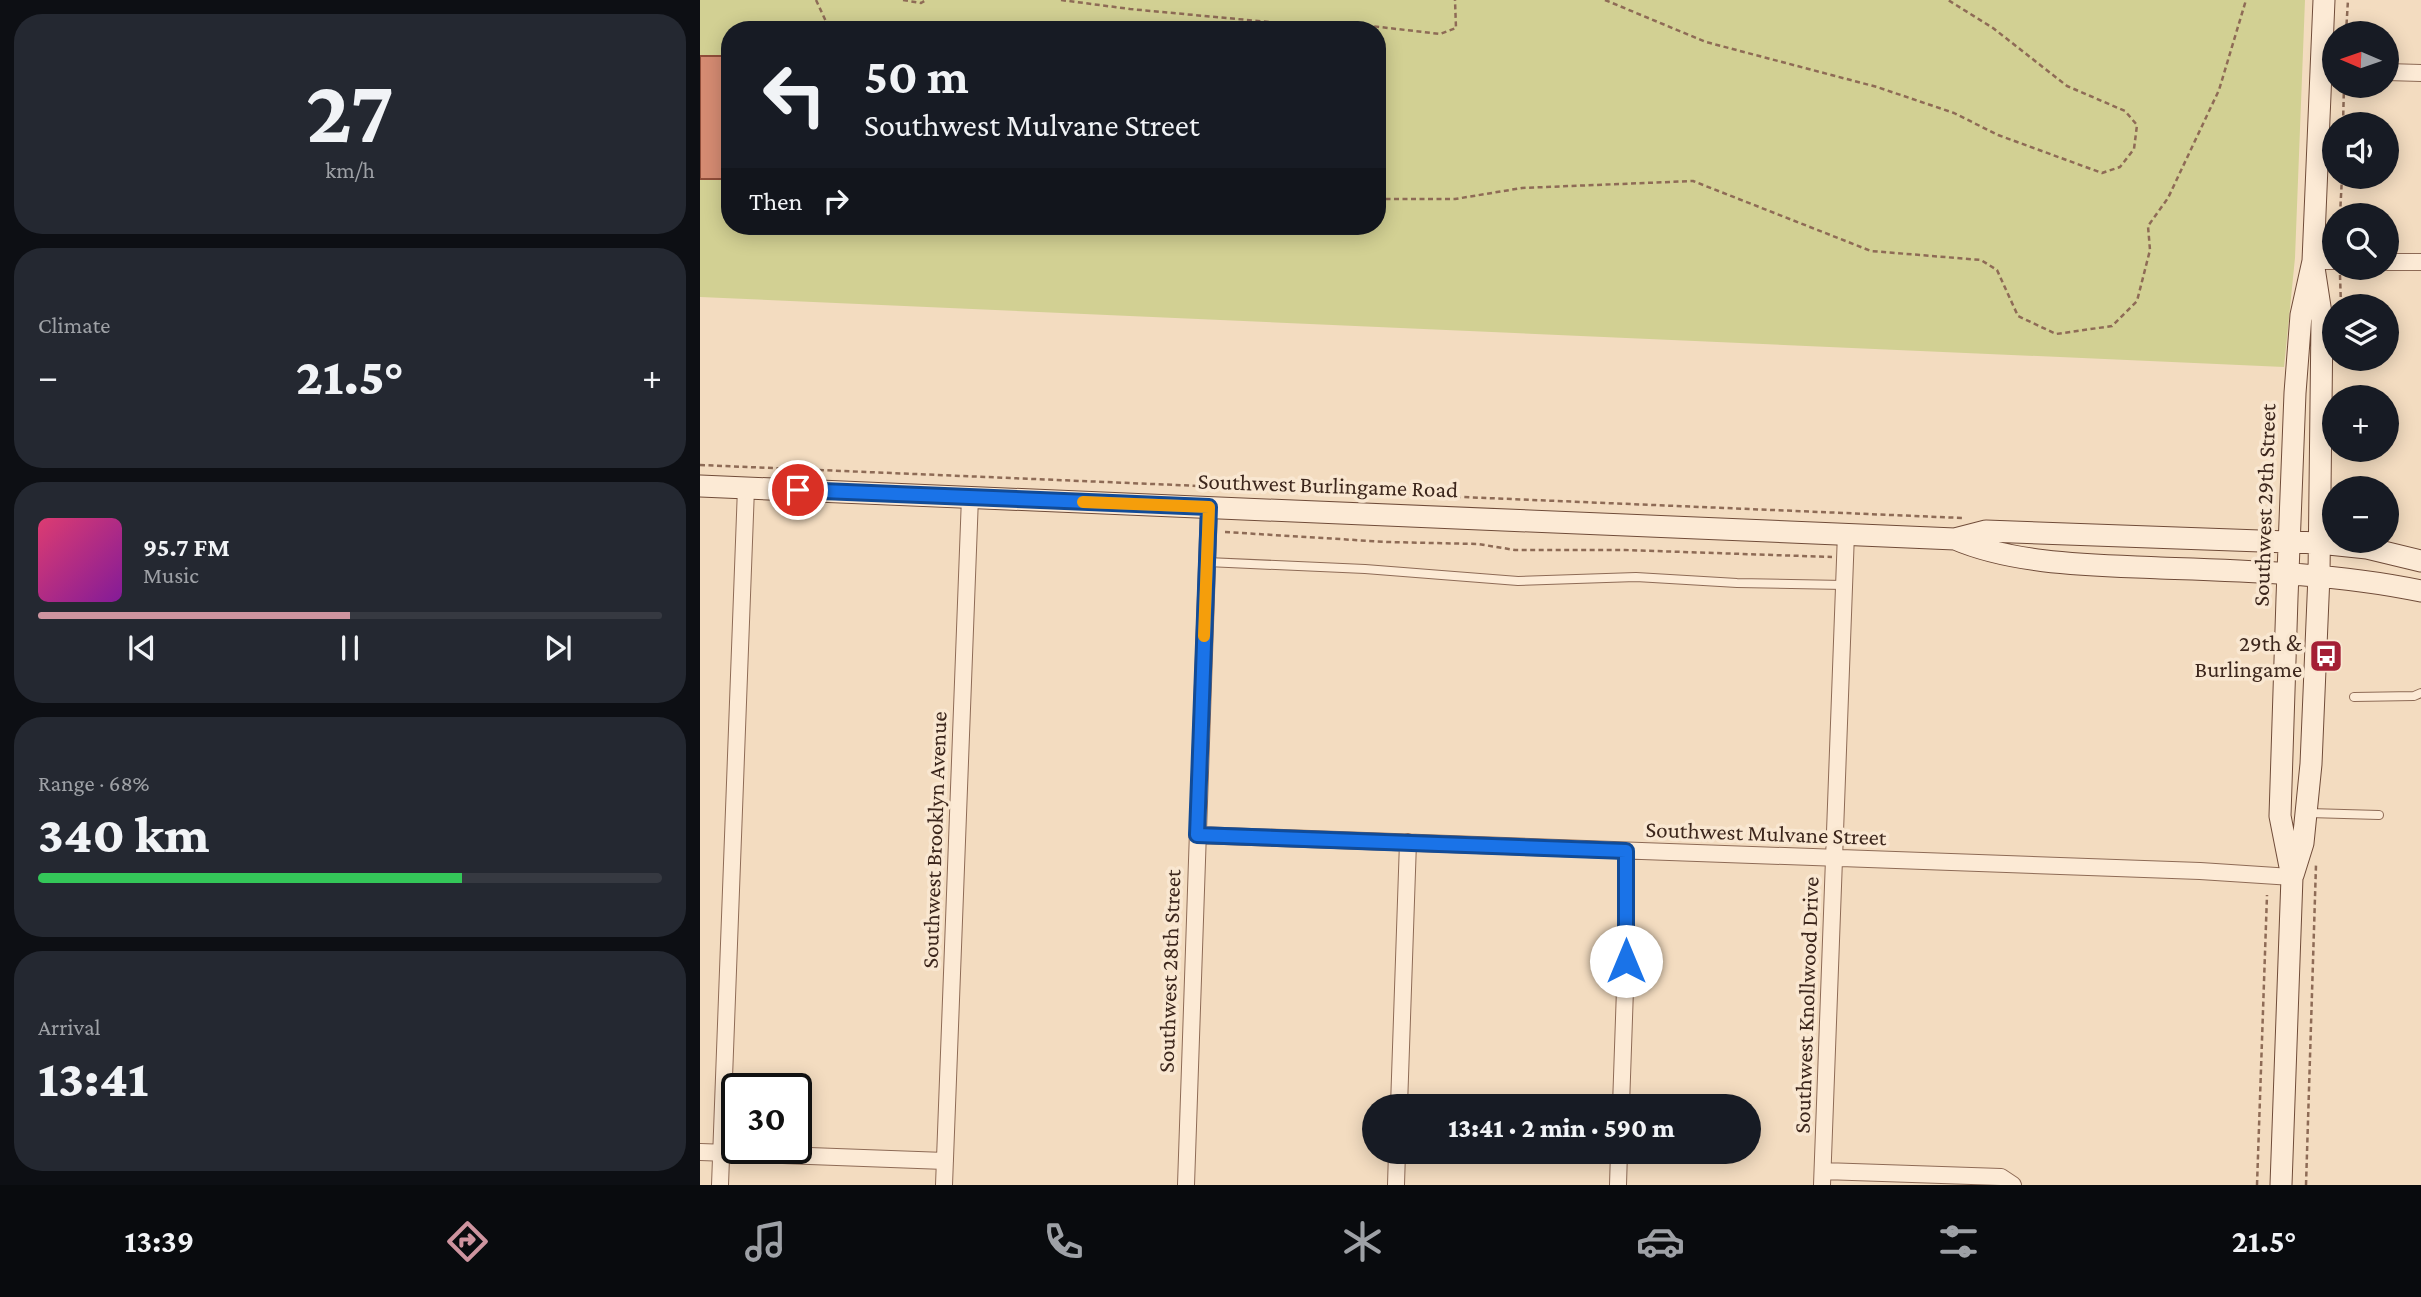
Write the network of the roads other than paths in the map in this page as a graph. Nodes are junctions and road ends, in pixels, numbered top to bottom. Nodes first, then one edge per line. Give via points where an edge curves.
1 (2324, 0) edge
2 (2325, 21) edge
3 (2399, 72) edge
4 (2421, 73) edge
5 (2327, 98) edge
6 (2325, 203) edge
7 (2399, 261) edge
8 (2421, 262) edge
9 (2322, 266) edge
10 (2323, 280) edge
11 (700, 486) edge
12 (746, 488) junction
13 (970, 497) junction
14 (1209, 507) junction
15 (1846, 533) junction
16 (1955, 539) junction
17 (2290, 543) junction
18 (2319, 543) junction
19 (2421, 561) edge
20 (1207, 562) junction
21 (2288, 573) junction
22 (2319, 575) junction
23 (1844, 585) junction
24 (2421, 591) edge
25 (2421, 693) edge
26 (2354, 697) dead end
27 (2306, 813) junction
28 (2379, 815) dead end
29 (1197, 835) junction
30 (1408, 842) junction
31 (1626, 851) junction
32 (1835, 858) junction
33 (2292, 877) junction
34 (724, 1073) edge
35 (1399, 1094) edge
36 (1621, 1094) edge
37 (700, 1152) edge
38 (721, 1153) joint
39 (812, 1156) edge
40 (945, 1161) junction
41 (1397, 1164) edge
42 (1619, 1164) edge
43 (1823, 1178) edge
44 (720, 1185) edge
45 (944, 1185) edge
46 (1186, 1185) edge
47 (1396, 1185) edge
48 (1618, 1185) edge
49 (2013, 1185) edge
50 (2281, 1185) edge

1 - 2 main road, Southwest 29th Street
3 - 4 street
5 - 6 main road, Southwest 29th Street
7 - 8 street
9 - 17 main road, Southwest 29th Street via 2301,315
10 - 18 main road, Southwest 29th Street
11 - 12 main road, Southwest Burlingame Road
12 - 13 main road, Southwest Burlingame Road
12 - 34 street
13 - 14 main road, Southwest Burlingame Road
13 - 40 street, Southwest Brooklyn Avenue
14 - 15 main road, Southwest Burlingame Road
14 - 20 street, Southwest 28th Street
15 - 16 main road, Southwest Burlingame Road
15 - 23 street, Southwest Knollwood Drive
16 - 17 main road, Southwest Burlingame Road via 1986,531
16 - 21 main road, Southwest Burlingame Road via 1978,549 2085,564
17 - 18 main road, Southwest Burlingame Road
17 - 21 main road, Southwest 29th Street
18 - 19 main road, Southwest Burlingame Road
18 - 22 main road, Southwest 29th Street
20 - 23 lane via 1518,581 1636,578
20 - 29 street, Southwest 28th Street
21 - 22 main road, Southwest Burlingame Road
21 - 33 main road, Southwest 29th Street via 2280,816
22 - 24 main road, Southwest Burlingame Road
22 - 27 main road, Southwest 29th Street
23 - 32 street, Southwest Knollwood Drive
25 - 26 lane
27 - 28 lane
27 - 33 main road, Southwest 29th Street
29 - 30 street, Southwest Mulvane Street
29 - 46 street, Southwest 28th Street
30 - 31 street, Southwest Mulvane Street
30 - 35 street
31 - 32 street, Southwest Mulvane Street
31 - 36 street
32 - 33 street, Southwest Mulvane Street
32 - 43 street, Southwest Knollwood Drive
33 - 50 main road, Southwest 29th Street
37 - 38 street
38 - 44 street
39 - 40 street
40 - 45 street, Southwest Brooklyn Avenue
41 - 47 street
42 - 48 street
43 - 49 street via 2001,1177

